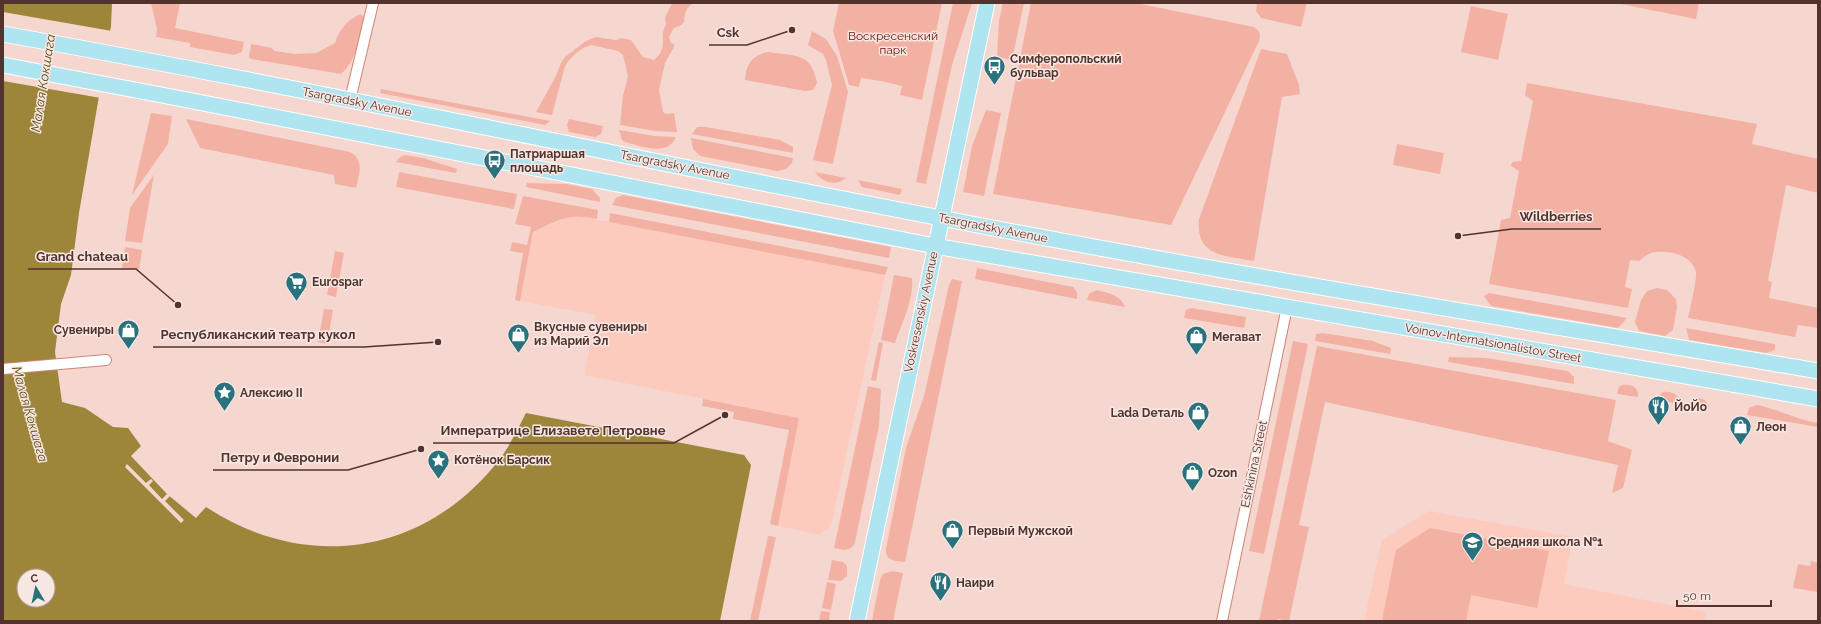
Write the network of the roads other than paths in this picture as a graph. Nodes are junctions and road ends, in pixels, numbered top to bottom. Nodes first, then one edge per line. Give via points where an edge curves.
1 (373, 3) edge
2 (987, 3) edge
3 (3, 34) edge
4 (3, 66) edge
5 (350, 100) junction
6 (941, 218) junction
7 (936, 246) junction
8 (1287, 307) junction
9 (106, 360) dead end
10 (3, 369) edge
11 (1818, 371) edge
12 (1818, 399) edge
13 (857, 621) edge
14 (1222, 621) edge

1 - 5 street
2 - 6 main road, Voskresenskiy Avenue
3 - 5 main road, Tsargradsky Avenue
4 - 7 main road
5 - 6 main road, Tsargradsky Avenue
6 - 7 main road, Voskresenskiy Avenue
6 - 11 main road, Tsargradsky Avenue via 1173,261
7 - 8 main road, Voinov-Internatsionalistov Street
7 - 13 main road, Voskresenskiy Avenue
8 - 12 main road, Voinov-Internatsionalistov Street
8 - 14 street, Eshkinina Street
9 - 10 street

